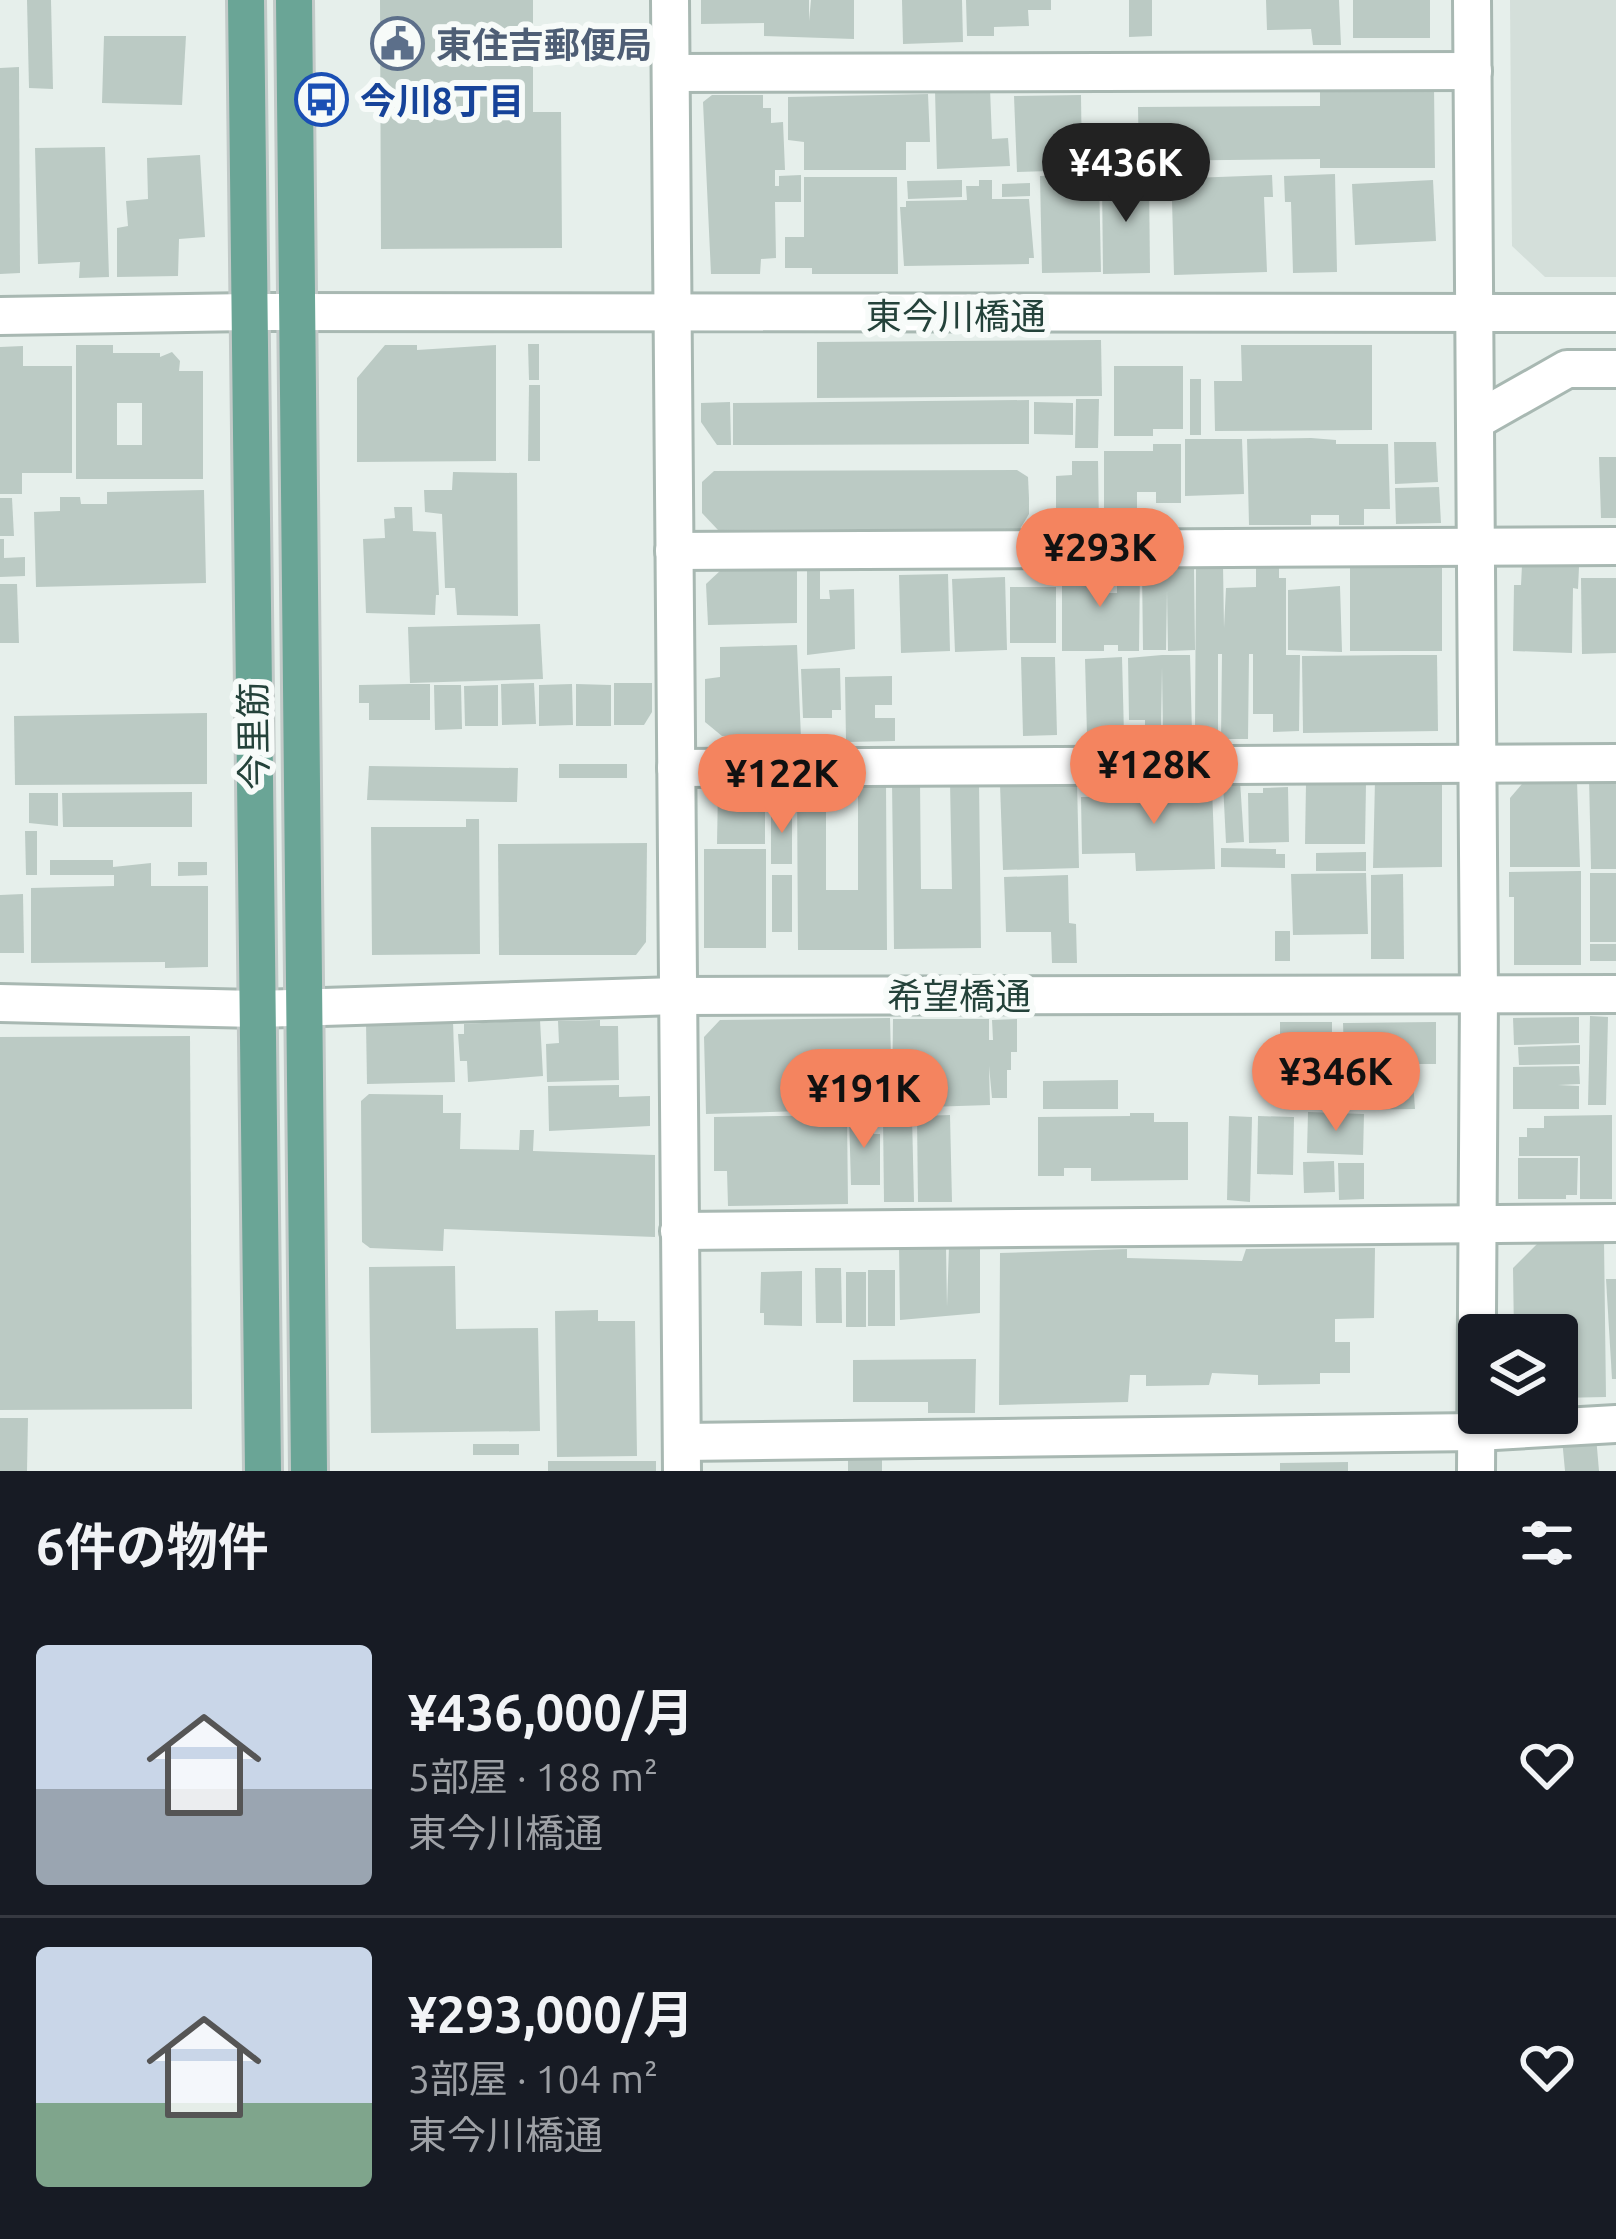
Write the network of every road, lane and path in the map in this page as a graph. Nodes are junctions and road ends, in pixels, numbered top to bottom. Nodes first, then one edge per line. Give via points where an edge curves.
1 (246, 0) edge
2 (295, 0) edge
3 (670, 0) edge
4 (1472, 0) edge
5 (1473, 71) junction
6 (671, 73) junction
7 (249, 312) junction
8 (297, 312) junction
9 (672, 314) junction
10 (1616, 314) edge
11 (1474, 315) junction
12 (0, 316) edge
13 (1616, 369) edge
14 (1475, 422) junction
15 (1616, 546) edge
16 (1476, 547) junction
17 (674, 551) junction
18 (1616, 763) edge
19 (1478, 764) junction
20 (676, 768) junction
21 (1616, 994) edge
22 (677, 995) junction
23 (1479, 995) junction
24 (0, 1004) edge
25 (302, 1007) junction
26 (257, 1009) junction
27 (1616, 1223) edge
28 (1478, 1224) junction
29 (680, 1232) junction
30 (1478, 1314) edge
31 (1616, 1424) edge
32 (1578, 1426) edge
33 (1458, 1433) edge
34 (1477, 1434) edge
35 (682, 1456) edge
36 (263, 1471) edge
37 (309, 1471) edge
38 (1476, 1471) edge

1 - 7 main road, 今里筋
2 - 8 main road, 今里筋
3 - 6 street
4 - 5 street
5 - 6 street
5 - 11 street
6 - 9 street
7 - 8 street, 東今川橋通
7 - 12 street
7 - 26 main road, 今里筋
8 - 9 street, 東今川橋通
8 - 25 main road, 今里筋
9 - 11 street, 東今川橋通
9 - 17 street
10 - 11 street, 東今川橋通
11 - 14 street
13 - 14 street via 1567,369
14 - 16 street
15 - 16 street
16 - 17 street
16 - 19 street
17 - 20 street
18 - 19 street
19 - 20 street
19 - 23 street
20 - 22 street
21 - 23 street, 希望橋通
22 - 23 street, 希望橋通
22 - 25 street, 希望橋通
22 - 29 street
23 - 28 street
24 - 26 street
25 - 26 street, 希望橋通
25 - 37 main road, 今里筋
26 - 36 main road, 今里筋
27 - 28 street
28 - 29 street
28 - 30 street
29 - 35 street
31 - 32 street
33 - 35 street
34 - 38 street

